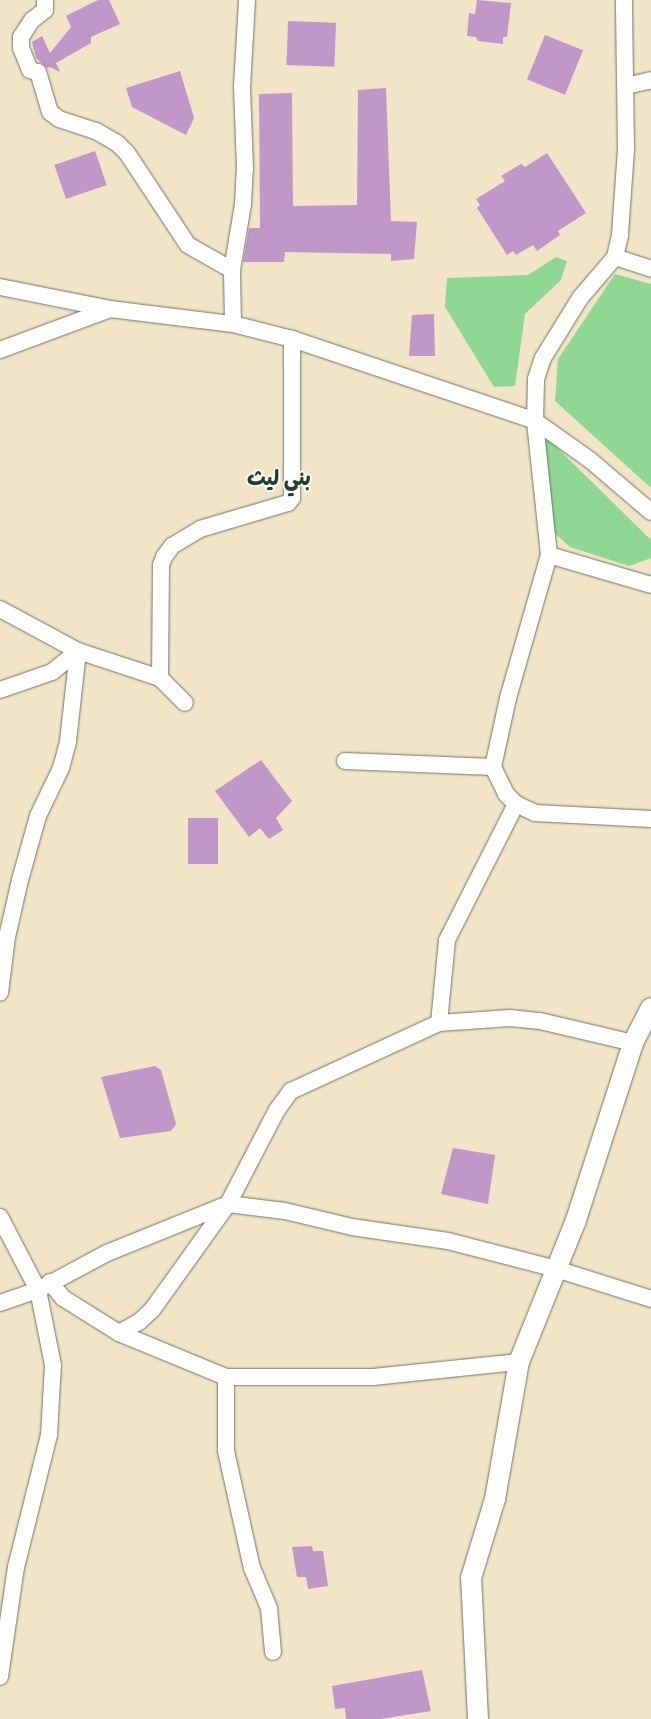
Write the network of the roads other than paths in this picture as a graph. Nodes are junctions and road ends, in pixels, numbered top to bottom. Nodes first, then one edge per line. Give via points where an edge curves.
1 (45, 0) edge
2 (247, 0) edge
3 (624, 0) edge
4 (651, 80) edge
5 (626, 86) junction
6 (614, 257) junction
7 (651, 269) edge
8 (232, 270) junction
9 (0, 287) edge
10 (110, 309) junction
11 (233, 324) junction
12 (292, 339) junction
13 (0, 350) edge
14 (536, 421) junction
15 (651, 512) edge
16 (549, 555) junction
17 (651, 585) edge
18 (0, 609) edge
19 (78, 652) junction
20 (160, 678) junction
21 (0, 690) edge
22 (185, 703) dead end
23 (345, 761) dead end
24 (493, 767) junction
25 (516, 804) junction
26 (651, 819) edge
27 (0, 993) edge
28 (651, 1008) edge
29 (439, 1023) junction
30 (633, 1044) junction
31 (228, 1204) junction
32 (0, 1218) edge
33 (556, 1269) junction
34 (44, 1286) junction
35 (3, 1298) edge
36 (651, 1299) edge
37 (119, 1332) junction
38 (519, 1362) junction
39 (226, 1377) junction
40 (273, 1652) dead end
41 (0, 1677) edge
42 (478, 1719) edge

1 - 8 street via 45,10 32,20 21,37 21,48 30,70 38,72 50,112 59,120 96,131 116,143 127,153 181,237 197,252
2 - 8 street via 242,88 243,204
3 - 5 street
4 - 5 street
5 - 6 street via 623,195
6 - 7 street
6 - 14 street via 580,298 543,358 536,379
8 - 11 street
9 - 10 street
10 - 11 street
10 - 13 street
11 - 12 street
12 - 14 street
12 - 20 street via 292,498 288,503 200,529 172,546 164,557
14 - 15 street via 590,460
14 - 16 street
16 - 17 street
16 - 24 street via 508,698
18 - 19 street
19 - 20 street
19 - 21 street via 52,672
19 - 27 street via 68,742 61,768 38,816 20,880 7,937
20 - 22 street
23 - 24 street
24 - 25 street via 506,794
25 - 26 street via 535,812
25 - 29 street via 466,906 449,932
28 - 30 street
29 - 30 street via 510,1018 540,1021
29 - 31 street via 291,1091 277,1110
30 - 33 street via 575,1223
31 - 33 street via 285,1211 352,1227 448,1241
31 - 34 street via 107,1253
31 - 37 street via 152,1310 139,1322
32 - 34 street
33 - 36 street
33 - 38 street
34 - 35 street
34 - 37 street
34 - 41 street via 52,1366 49,1435 16,1567
37 - 39 street
38 - 39 street via 373,1377
38 - 42 street via 494,1499 471,1578
39 - 40 street via 226,1451 252,1568 270,1608

